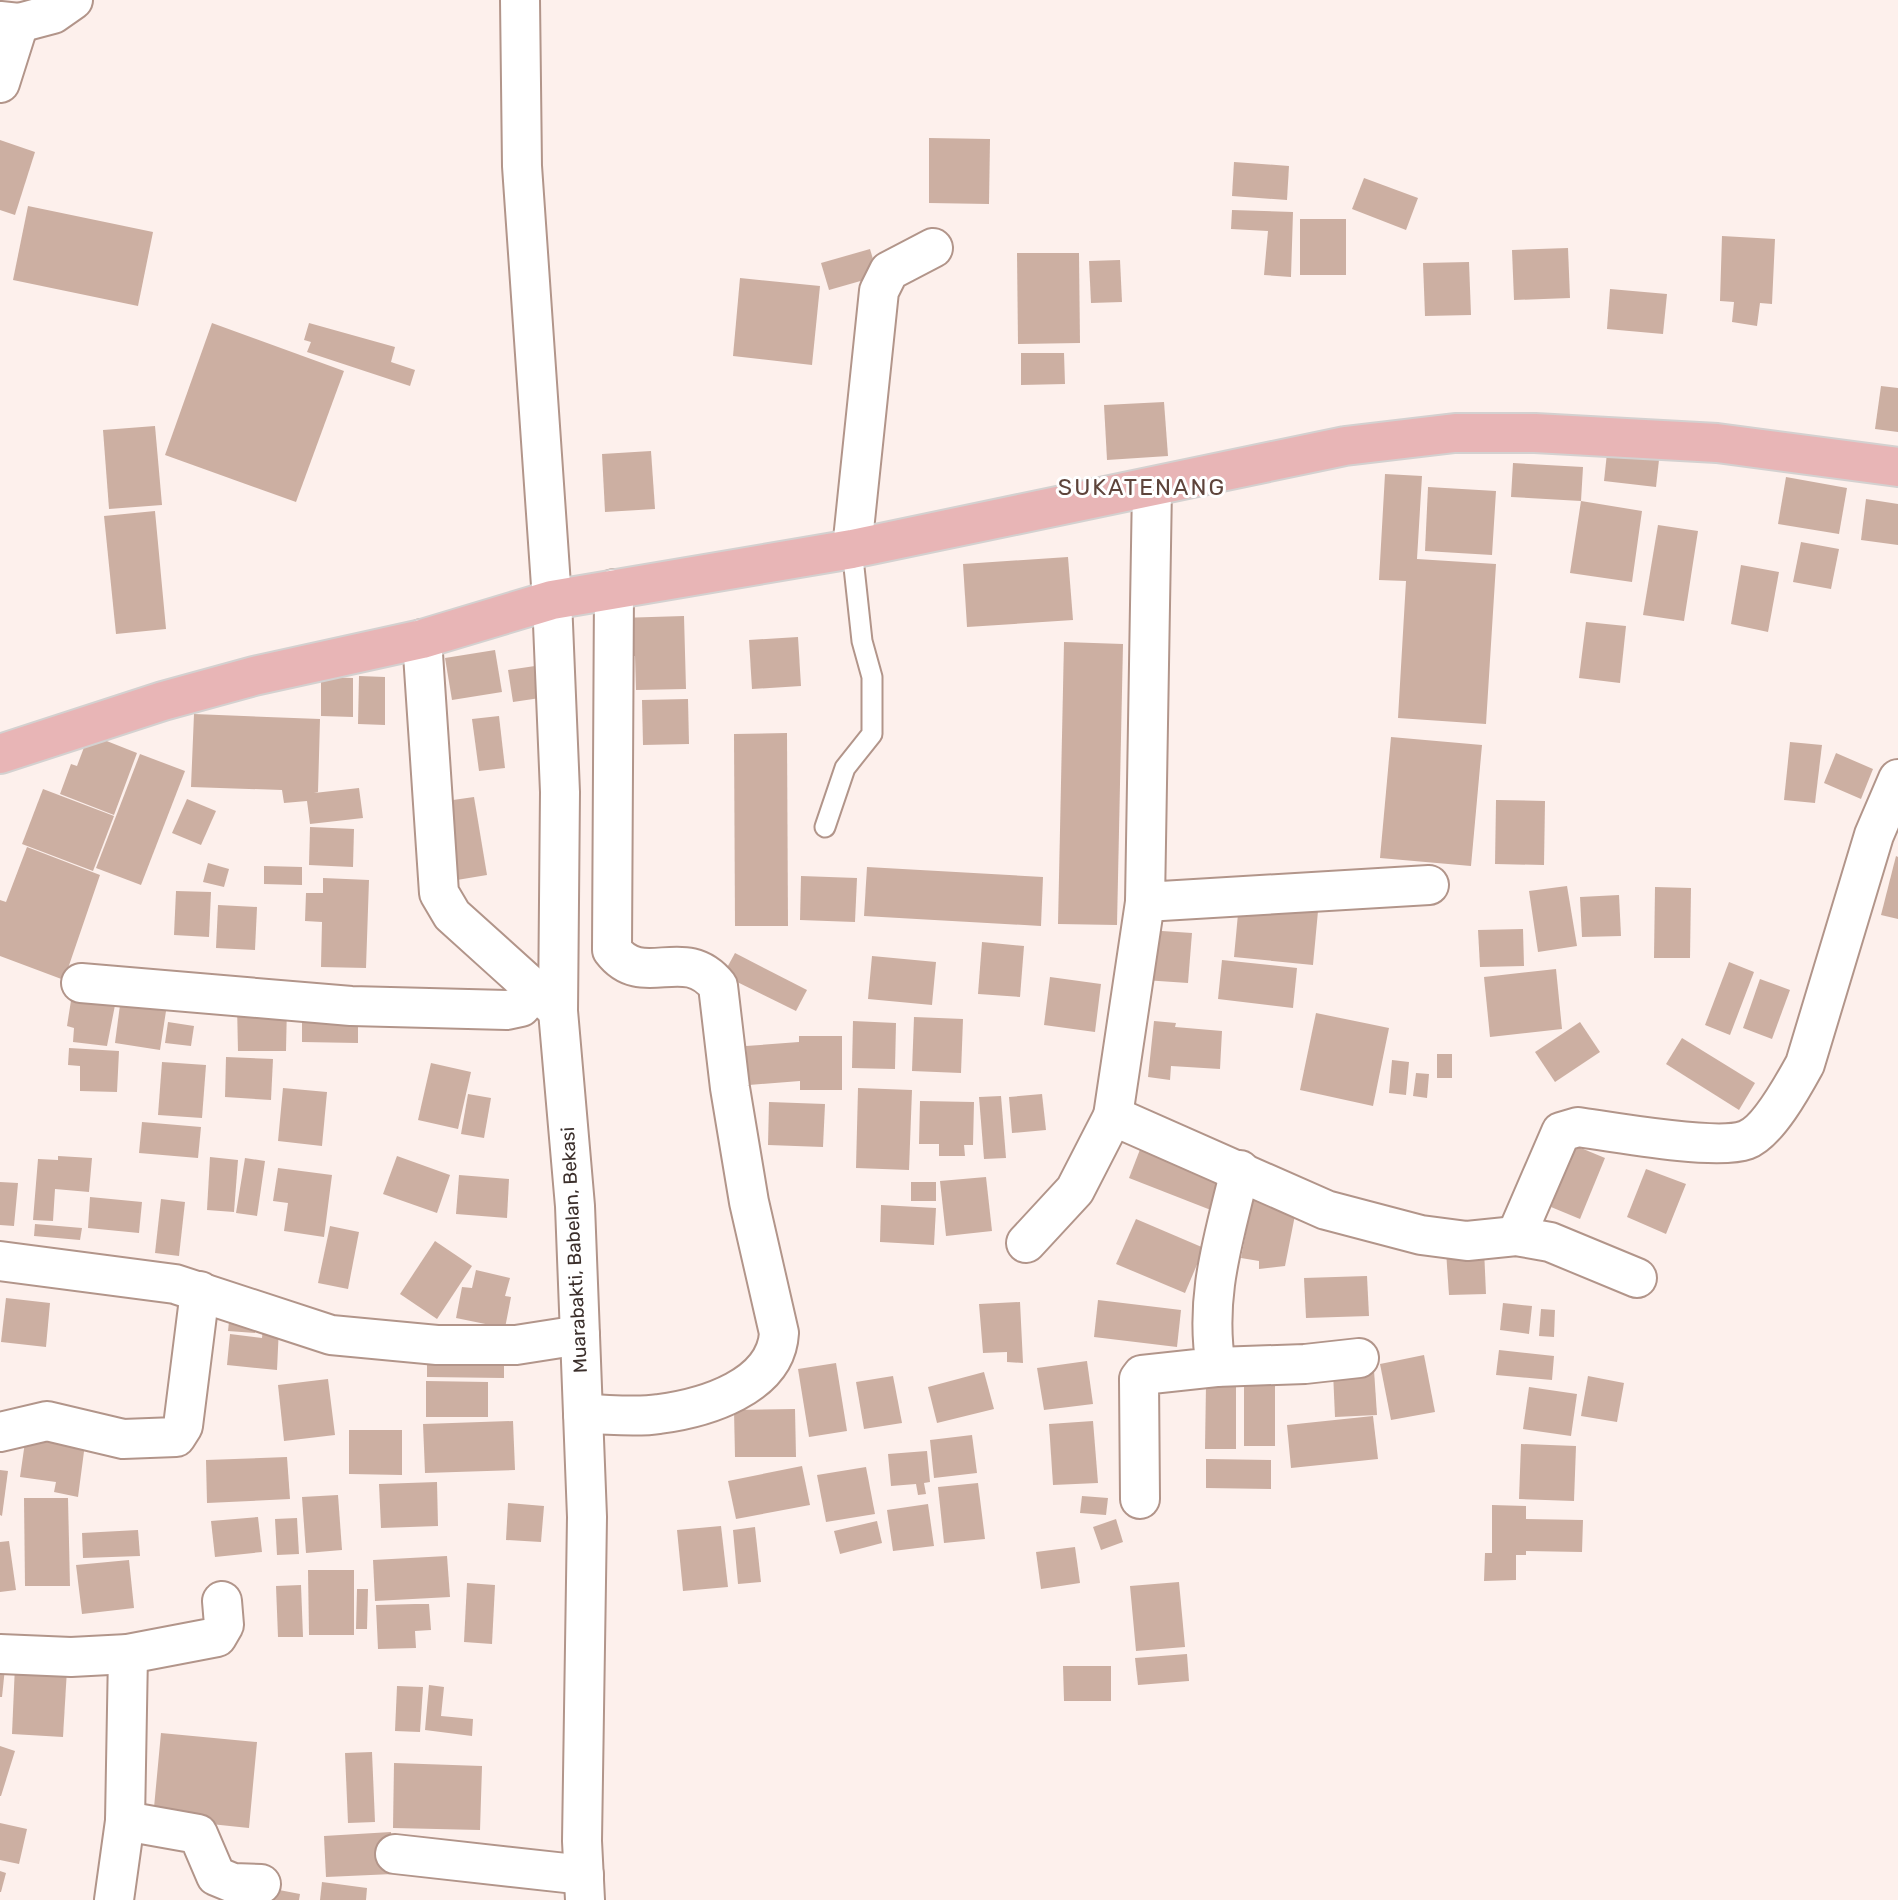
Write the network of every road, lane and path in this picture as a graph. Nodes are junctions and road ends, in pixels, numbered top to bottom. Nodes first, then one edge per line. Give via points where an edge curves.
1 (72, 0) edge
2 (520, 0) edge
3 (9, 22) edge
4 (0, 83) edge
5 (933, 248) dead end
6 (1898, 467) edge
7 (1152, 487) junction
8 (852, 549) junction
9 (614, 589) junction
10 (552, 600) junction
11 (422, 639) junction
12 (0, 754) edge
13 (1898, 779) edge
14 (825, 827) dead end
15 (1429, 885) dead end
16 (1145, 902) junction
17 (80, 983) dead end
18 (546, 1000) junction
19 (1114, 1116) junction
20 (1240, 1170) junction
21 (1516, 1236) junction
22 (1026, 1243) dead end
23 (0, 1261) edge
24 (1637, 1278) dead end
25 (200, 1291) junction
26 (580, 1335) junction
27 (1359, 1358) dead end
28 (1216, 1367) junction
29 (583, 1414) junction
30 (0, 1432) edge
31 (1140, 1499) dead end
32 (222, 1601) dead end
33 (0, 1654) edge
34 (128, 1654) junction
35 (125, 1821) junction
36 (395, 1854) dead end
37 (261, 1884) dead end
38 (584, 1887) edge
39 (114, 1900) edge

1 - 3 street via 53,14
2 - 10 street, Muarabakti, Babelan, Bekasi via 522,166
3 - 4 street
5 - 8 street via 889,271 879,291
6 - 7 main road via 1717,443 1454,433 1345,446
7 - 8 main road
7 - 16 street
8 - 9 main road
8 - 14 lane via 862,641 872,677 872,734 845,768
9 - 10 main road
9 - 29 street via 612,950 621,961 647,969 695,966 719,986 749,1202 779,1333 778,1350 769,1367 738,1390 695,1407 657,1415
10 - 11 main road
10 - 18 street, Muarabakti, Babelan, Bekasi via 560,792
11 - 12 main road via 254,676
11 - 18 street via 439,893 452,915
13 - 21 street via 1874,835 1805,1064 1763,1126 1747,1140 1722,1143 1578,1127 1561,1132
15 - 16 street
16 - 19 street
17 - 18 street via 351,1006 508,1010
18 - 26 street, Muarabakti, Babelan, Bekasi via 575,1206
19 - 20 street
19 - 22 street via 1075,1190
20 - 21 street via 1326,1210 1421,1236 1467,1241
20 - 28 street via 1211,1298
21 - 24 street via 1550,1242
23 - 25 street via 126,1276
25 - 26 street via 311,1329 367,1339 516,1345
25 - 30 street via 183,1426 176,1437 123,1439 47,1421
26 - 29 street, Muarabakti, Babelan, Bekasi
27 - 28 street
28 - 31 street via 1139,1379
29 - 38 street, Muarabakti, Babelan, Bekasi via 587,1517
32 - 34 street via 224,1625 217,1637
33 - 34 street
34 - 35 street
35 - 37 street via 198,1834 216,1875 233,1883
35 - 39 street
36 - 38 street

